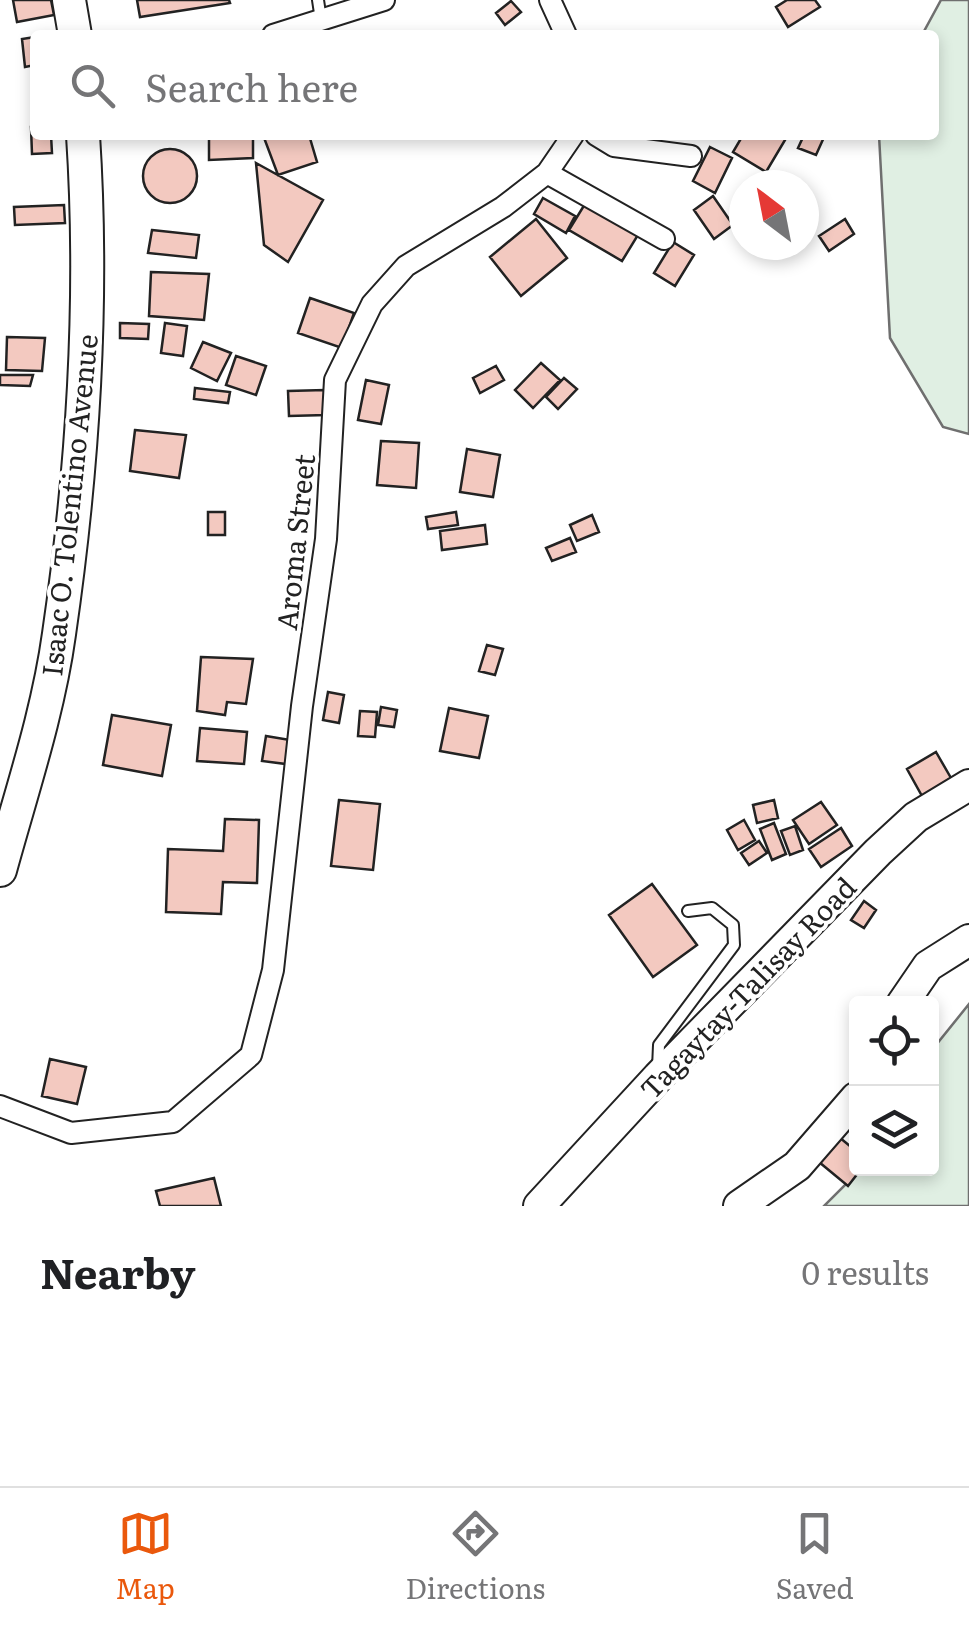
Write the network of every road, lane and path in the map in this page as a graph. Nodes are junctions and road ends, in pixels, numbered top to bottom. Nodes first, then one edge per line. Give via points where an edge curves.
1 (68, 0) edge
2 (384, 0) edge
3 (550, 0) edge
4 (320, 10) edge
5 (74, 30) edge
6 (282, 30) edge
7 (564, 30) edge
8 (82, 140) edge
9 (570, 140) edge
10 (604, 140) edge
11 (690, 156) dead end
12 (547, 173) junction
13 (664, 240) dead end
14 (969, 786) edge
15 (0, 870) edge
16 (688, 911) dead end
17 (969, 940) edge
18 (907, 996) edge
19 (658, 1077) junction
20 (0, 1106) edge
21 (849, 1106) edge
22 (540, 1206) edge
23 (739, 1206) edge

1 - 5 main road
2 - 4 street
3 - 7 street
4 - 6 street
8 - 15 main road, Isaac O. Tolentino Avenue via 89,302 61,617
9 - 12 street, Aroma Street
10 - 11 street
12 - 13 street
12 - 20 street, Aroma Street via 406,266 372,304 334,380 326,539 274,970 251,1054 174,1122 72,1133
14 - 19 main road, Tagaytay-Talisay Road via 916,817 878,852
16 - 19 lane via 712,908 732,925 734,945 659,1045
17 - 18 main road via 928,966
19 - 22 main road, Tagaytay-Talisay Road
21 - 23 main road via 796,1166

